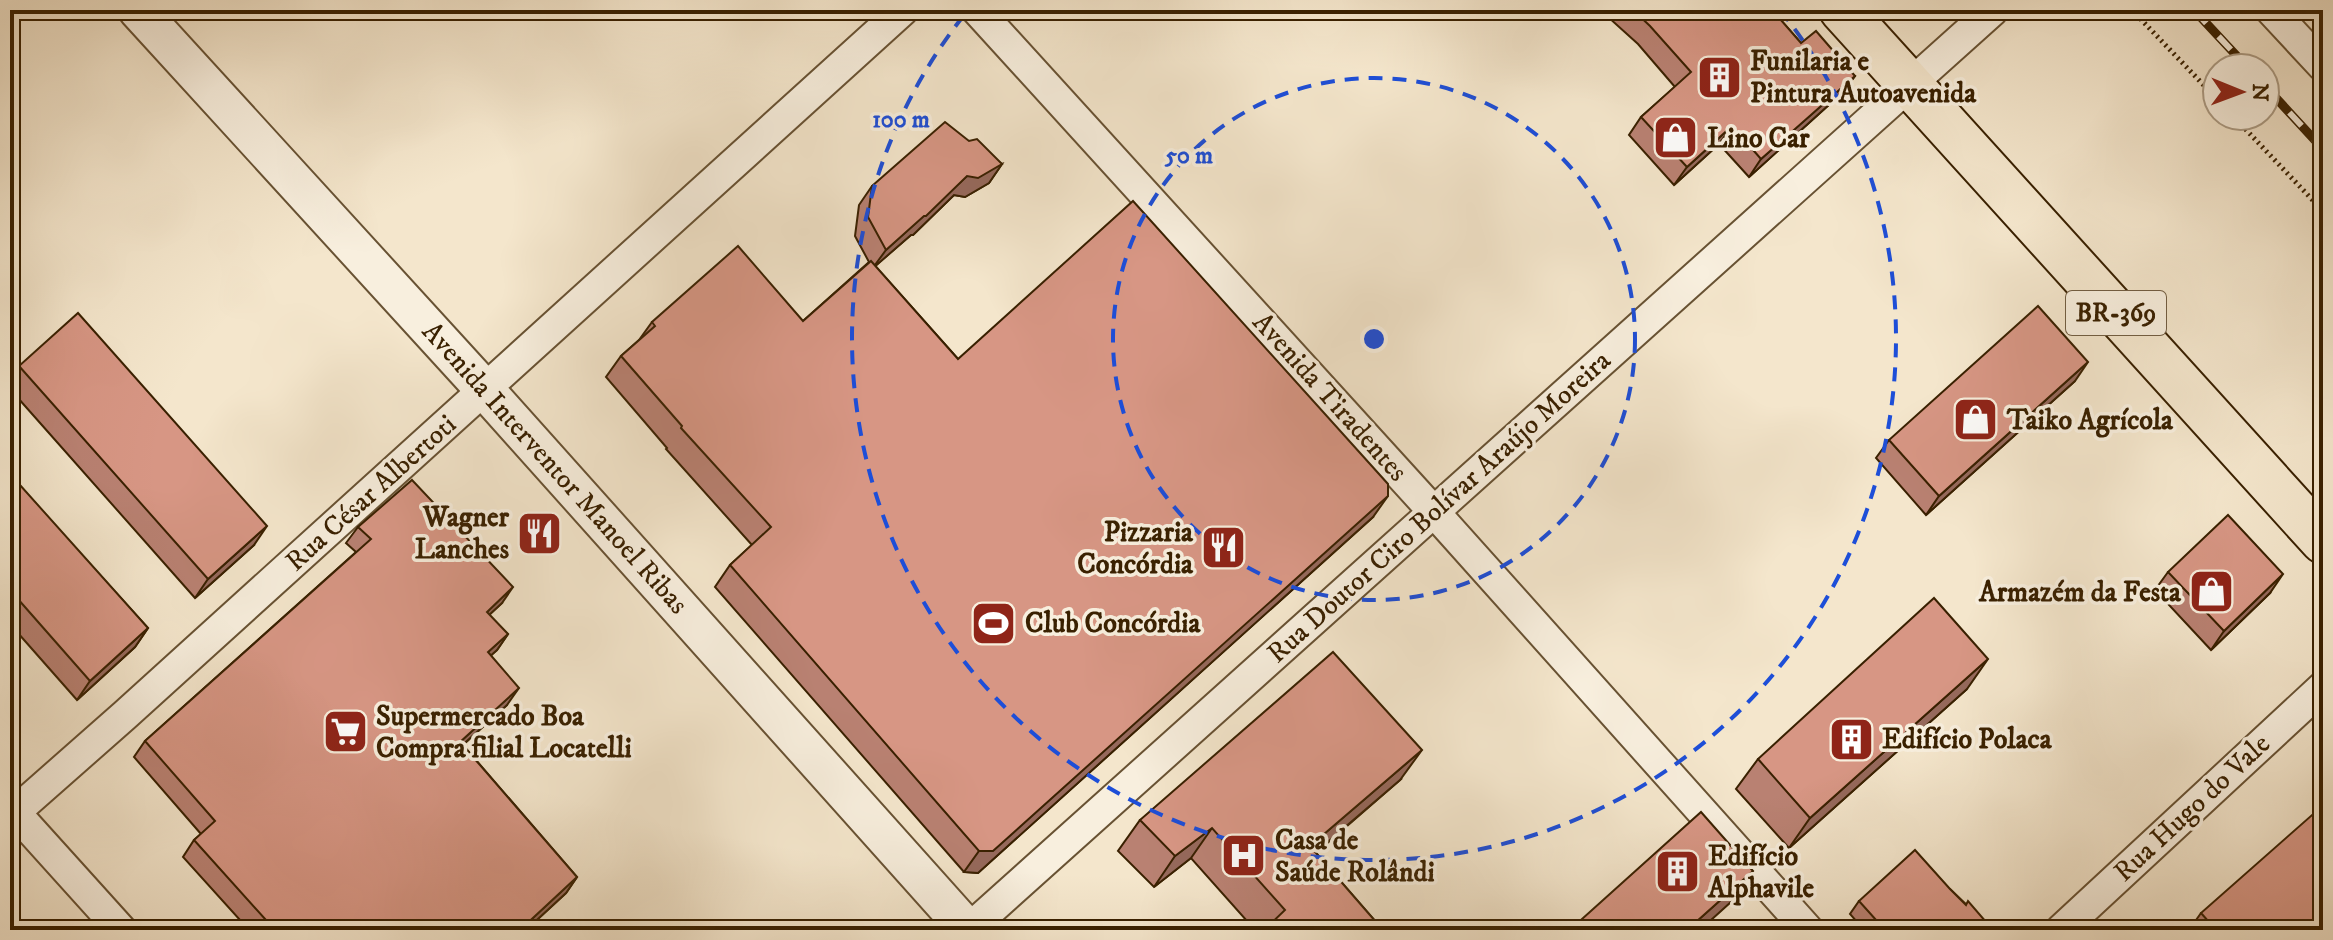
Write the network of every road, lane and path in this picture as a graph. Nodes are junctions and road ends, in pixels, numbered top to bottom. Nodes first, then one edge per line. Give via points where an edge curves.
1 (138, 10) edge
2 (903, 10) edge
3 (977, 10) edge
4 (1842, 10) edge
5 (1993, 10) edge
6 (2132, 10) edge
7 (2271, 10) edge
8 (2323, 66) edge
9 (2201, 82) edge
10 (1910, 85) junction
11 (2248, 132) edge
12 (2323, 211) edge
13 (485, 390) junction
14 (1434, 512) junction
15 (2323, 541) edge
16 (2323, 687) edge
17 (12, 810) edge
18 (121, 930) edge
19 (968, 930) edge
20 (1808, 930) edge
21 (2061, 930) edge

1 - 13 street, Avenida Interventor Manoel Ribas
2 - 13 street, Rua César Albertoti
3 - 14 street, Avenida Tiradentes
4 - 10 main road, BR-369
5 - 10 street, Rua Doutor Ciro Bolívar Araújo Moreira
6 - 9 path
7 - 8 street
10 - 14 street, Rua Doutor Ciro Bolívar Araújo Moreira
10 - 15 main road, BR-369
11 - 12 path
13 - 17 street, Rua César Albertoti
13 - 19 street, Avenida Interventor Manoel Ribas
14 - 19 street, Rua Doutor Ciro Bolívar Araújo Moreira
14 - 20 street, Avenida Tiradentes
16 - 21 street, Rua Hugo do Vale
17 - 18 street

